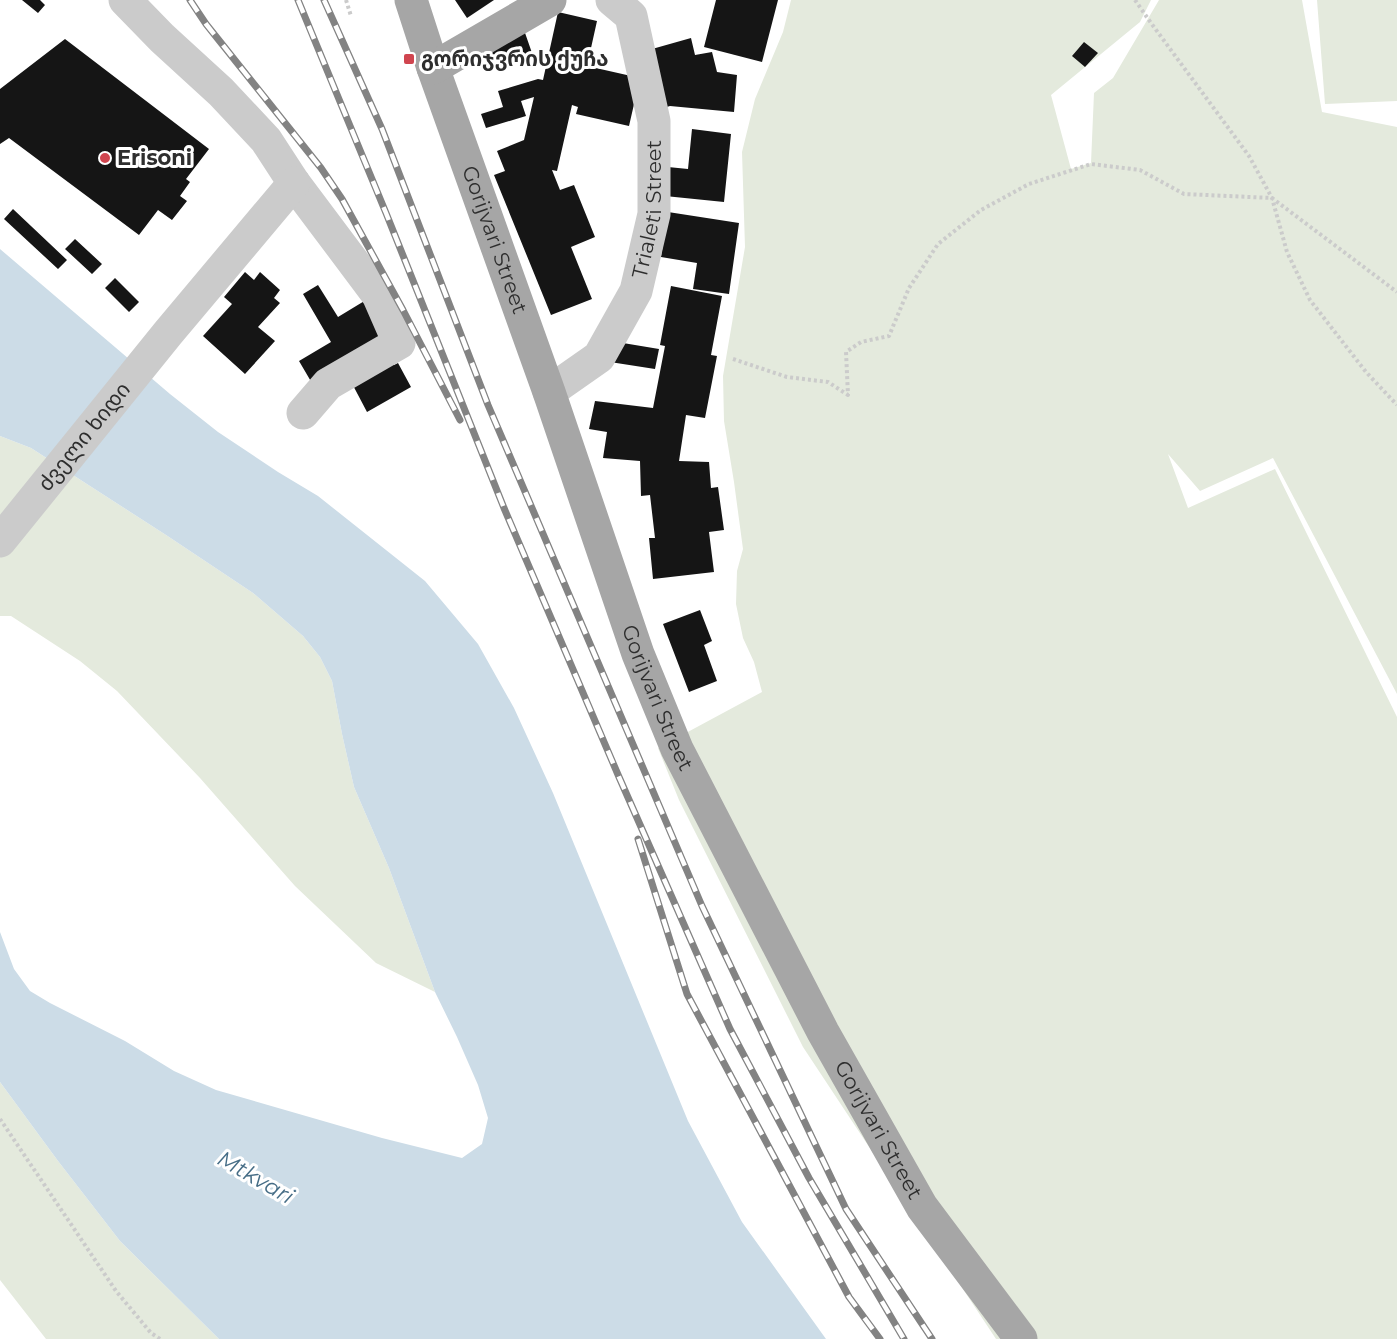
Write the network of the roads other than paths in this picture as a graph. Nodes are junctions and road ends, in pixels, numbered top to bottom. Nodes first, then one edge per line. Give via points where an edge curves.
1 (125, 0) edge
2 (411, 0) edge
3 (550, 0) edge
4 (612, 0) edge
5 (433, 68) junction
6 (294, 183) junction
7 (549, 392) junction
8 (303, 413) dead end
9 (0, 541) edge
10 (1021, 1339) edge

1 - 6 street via 221,92 266,141
2 - 5 main road, Gorijvari Street
3 - 5 main road
4 - 7 street, Trialeti Street via 631,16 654,121 654,214 636,291 599,357
5 - 7 main road, Gorijvari Street
6 - 8 street via 378,295 399,343 328,384
6 - 9 street, ძველი ხიდი
7 - 10 main road, Gorijvari Street via 638,654 677,749 823,1032 922,1207

